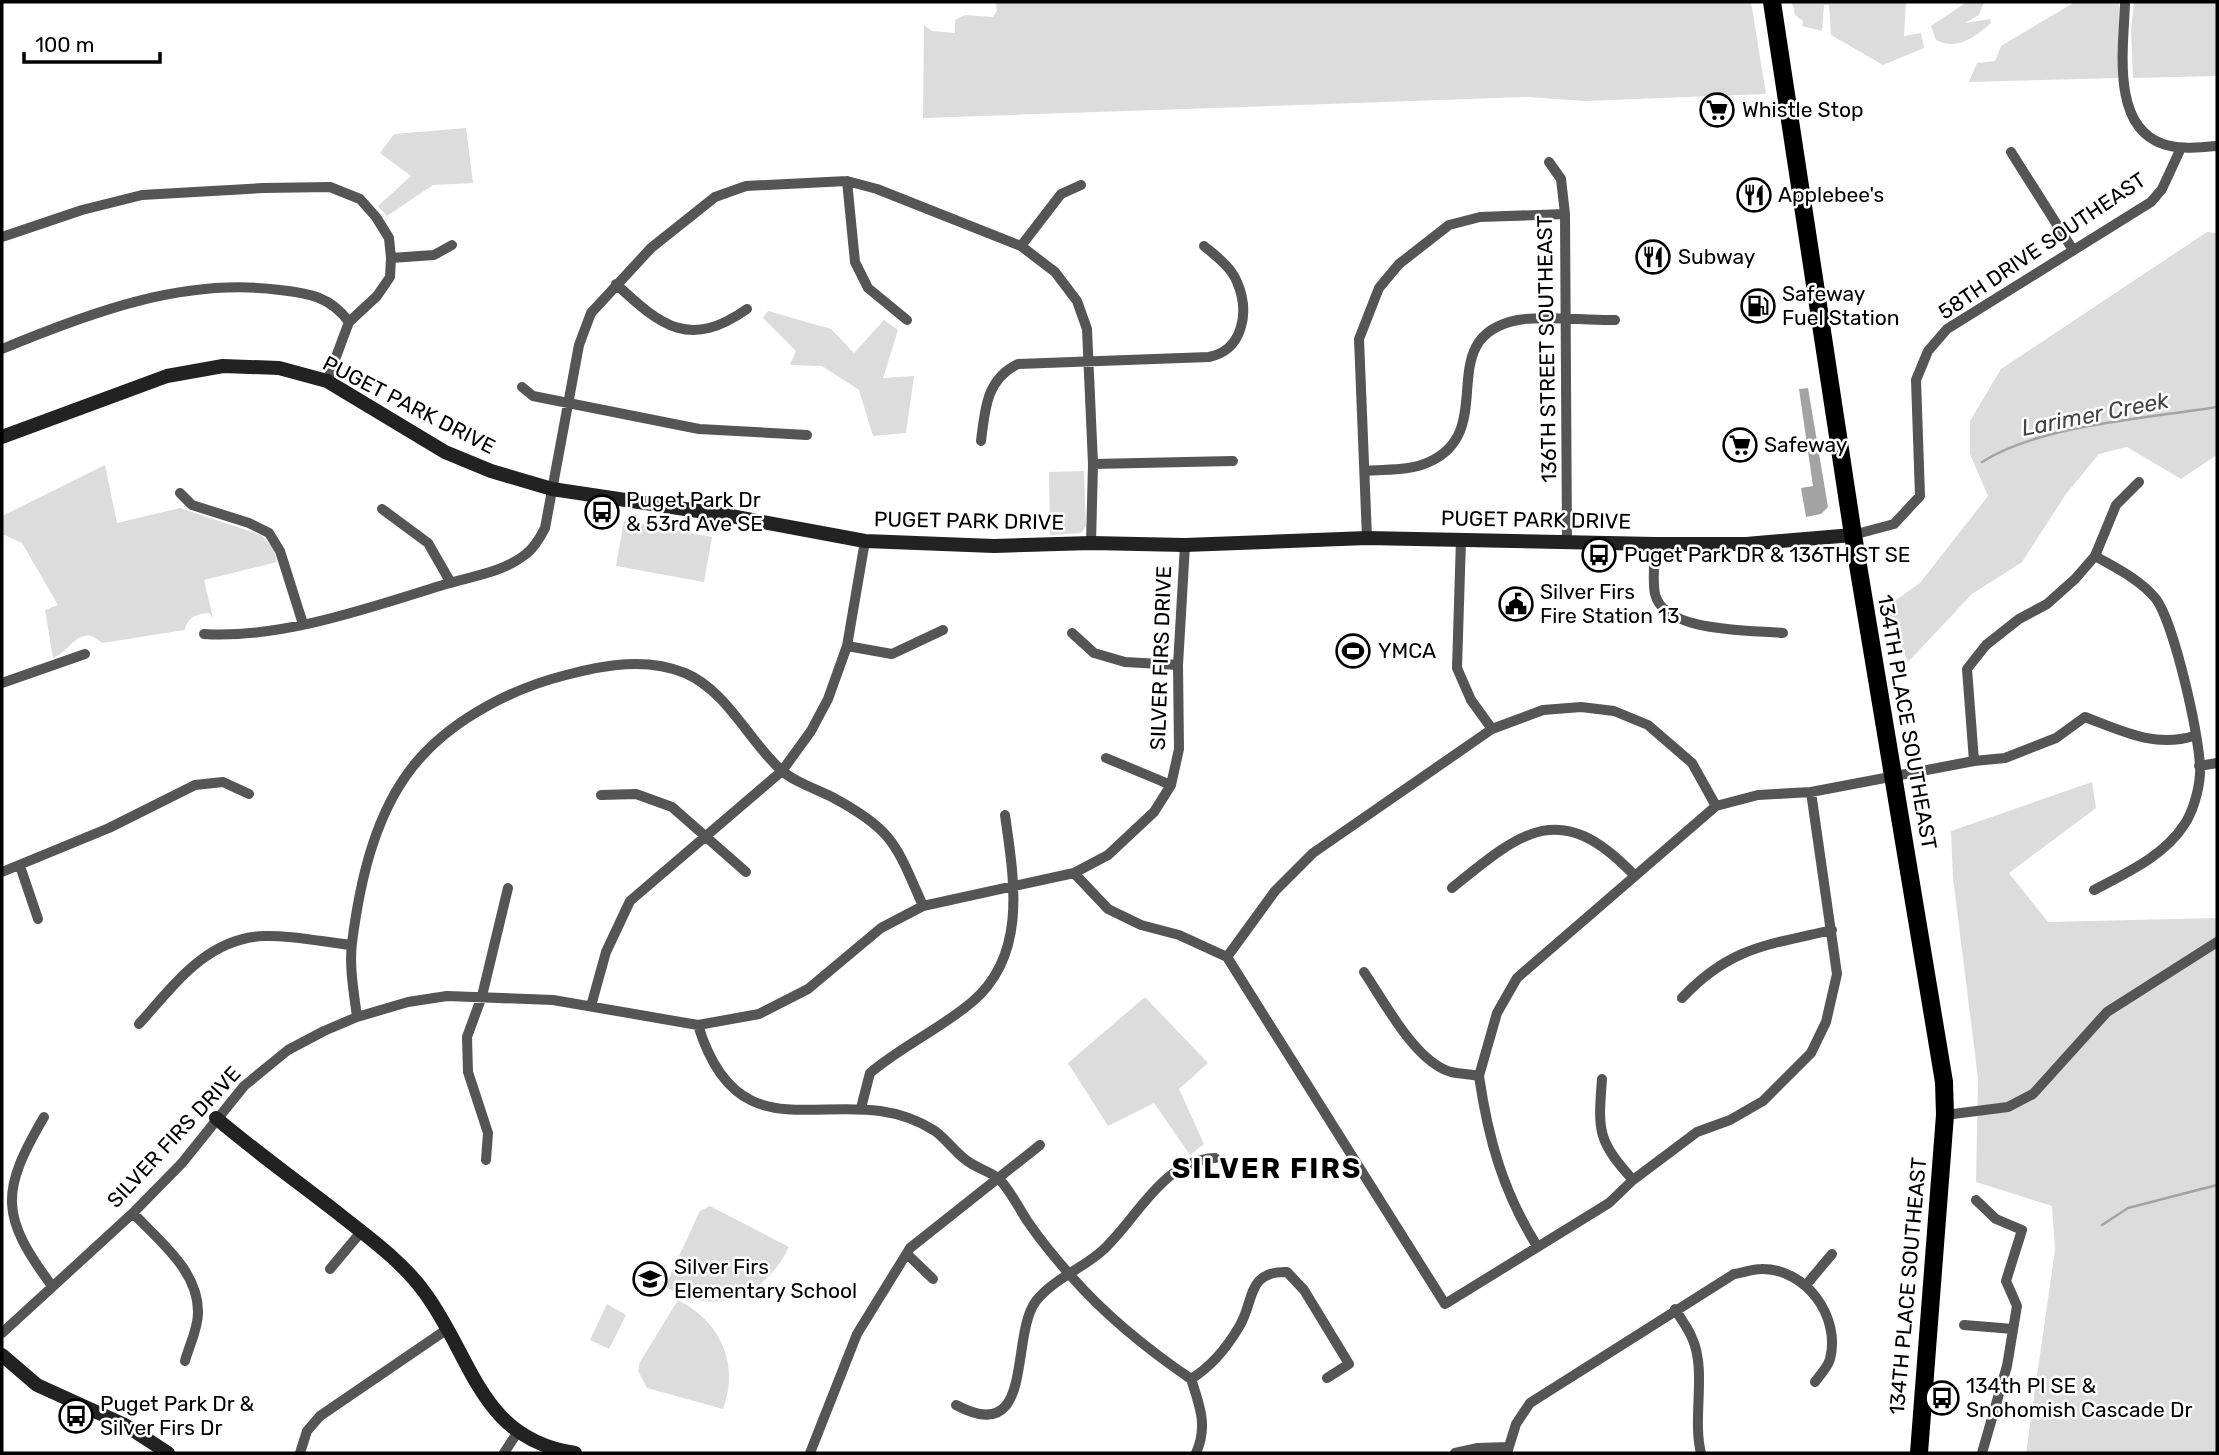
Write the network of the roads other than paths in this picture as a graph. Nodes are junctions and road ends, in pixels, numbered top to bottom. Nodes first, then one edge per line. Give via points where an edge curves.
1 (1772, 2) edge
2 (2125, 2) edge
3 (2217, 146) edge
4 (2181, 148) junction
5 (2011, 152) dead end
6 (1549, 162) dead end
7 (847, 181) junction
8 (1081, 185) dead end
9 (1565, 214) junction
10 (2, 223) edge
11 (6, 236) edge
12 (452, 245) dead end
13 (1021, 246) junction
14 (1204, 246) dead end
15 (2073, 250) junction
16 (391, 258) junction
17 (617, 284) junction
18 (747, 309) dead end
19 (907, 320) dead end
20 (1615, 320) dead end
21 (1568, 321) junction
22 (349, 322) junction
23 (2, 349) edge
24 (1088, 361) junction
25 (327, 381) junction
26 (522, 387) dead end
27 (568, 404) junction
28 (807, 435) dead end
29 (2, 437) edge
30 (981, 441) dead end
31 (1233, 461) dead end
32 (1093, 464) junction
33 (1364, 471) junction
34 (2139, 482) dead end
35 (552, 489) junction
36 (180, 493) dead end
37 (382, 509) dead end
38 (1853, 535) junction
39 (1367, 538) junction
40 (1461, 539) junction
41 (1567, 540) junction
42 (865, 541) junction
43 (1091, 543) junction
44 (1655, 544) junction
45 (1185, 545) junction
46 (2095, 556) junction
47 (451, 583) junction
48 (303, 624) junction
49 (943, 630) dead end
50 (1072, 633) dead end
51 (1783, 633) dead end
52 (204, 634) dead end
53 (847, 646) junction
54 (85, 654) dead end
55 (1178, 664) junction
56 (2, 683) edge
57 (1492, 729) junction
58 (2194, 736) junction
59 (1106, 758) dead end
60 (1974, 761) junction
61 (2217, 763) edge
62 (2199, 766) junction
63 (782, 771) junction
64 (1893, 776) junction
65 (1171, 785) junction
66 (1811, 792) junction
67 (249, 794) dead end
68 (601, 795) dead end
69 (1716, 806) junction
70 (1005, 815) dead end
71 (707, 838) junction
72 (20, 866) junction
73 (2, 872) edge
74 (746, 872) dead end
75 (1074, 873) junction
76 (1633, 874) junction
77 (1014, 884) junction
78 (508, 888) dead end
79 (1452, 888) dead end
80 (2094, 890) dead end
81 (923, 906) junction
82 (38, 919) dead end
83 (1832, 930) junction
84 (2217, 943) edge
85 (351, 945) junction
86 (1227, 957) junction
87 (1364, 972) dead end
88 (482, 996) junction
89 (1682, 998) dead end
90 (591, 1006) junction
91 (357, 1017) junction
92 (139, 1024) dead end
93 (698, 1025) junction
94 (1479, 1076) junction
95 (1602, 1079) dead end
96 (861, 1108) junction
97 (1945, 1115) junction
98 (44, 1117) dead end
99 (216, 1118) junction
100 (1040, 1144) dead end
101 (1215, 1158) dead end
102 (486, 1160) dead end
103 (999, 1179) junction
104 (1633, 1180) junction
105 (1976, 1200) dead end
106 (133, 1213) junction
107 (361, 1232) junction
108 (1537, 1246) junction
109 (907, 1254) junction
110 (1832, 1254) dead end
111 (330, 1269) dead end
112 (1069, 1274) junction
113 (933, 1279) dead end
114 (1805, 1285) junction
115 (52, 1286) junction
116 (1675, 1309) junction
117 (1964, 1325) dead end
118 (2013, 1329) junction
119 (446, 1330) junction
120 (2, 1334) edge
121 (2, 1355) edge
122 (185, 1361) dead end
123 (1327, 1378) dead end
124 (1191, 1380) junction
125 (1815, 1382) dead end
126 (956, 1405) dead end
127 (517, 1433) junction
128 (1507, 1450) edge
129 (167, 1453) edge
130 (300, 1453) edge
131 (504, 1453) edge
132 (575, 1453) edge
133 (810, 1453) edge
134 (1196, 1453) edge
135 (1455, 1453) edge
136 (1702, 1453) edge
137 (1919, 1453) edge
138 (1982, 1453) edge

1 - 38 main road, 134TH PLACE SOUTHEAST
2 - 4 street via 2123,51 2130,115 2143,132
3 - 4 street
4 - 15 street, 58TH DRIVE SOUTHEAST via 2151,202
5 - 15 street
6 - 9 street, 136TH STREET SOUTHEAST via 1561,179
7 - 13 street
7 - 17 street via 746,186 715,197 659,241
7 - 19 street via 855,262 867,288
8 - 13 street via 1062,194
9 - 21 street, 136TH STREET SOUTHEAST
9 - 33 street via 1480,217 1448,225 1399,264 1379,288 1360,339
10 - 11 street
11 - 16 street via 142,195 330,187 360,199 376,217 389,238
12 - 16 street via 434,255
13 - 24 street via 1055,272 1077,301 1087,329
14 - 24 street via 1237,281 1242,327 1233,345 1209,357
15 - 38 street, 58TH DRIVE SOUTHEAST via 1947,329 1928,351 1916,380 1920,496 1894,524
16 - 22 street via 390,277
17 - 18 street via 649,314 680,329 707,331
17 - 27 street via 591,313 579,345
20 - 21 street
21 - 33 street via 1518,320 1487,335 1467,366 1462,429 1445,452 1428,462
21 - 41 street, 136TH STREET SOUTHEAST
22 - 23 street via 325,298 310,293 244,287 192,289 148,298
22 - 25 street
24 - 30 street via 1018,364 1007,369 990,391
24 - 32 street
25 - 29 street, PUGET PARK DRIVE via 279,368 223,366 167,376
25 - 35 street, PUGET PARK DRIVE via 445,452
26 - 27 street via 533,396
27 - 28 street via 699,429
27 - 35 street
31 - 32 street
32 - 43 street
33 - 39 street
34 - 46 street via 2116,505
35 - 42 street, PUGET PARK DRIVE
35 - 47 street via 545,528 525,554 494,571
36 - 48 street via 192,505 269,533 280,551
37 - 47 street via 428,543
38 - 44 street, PUGET PARK DRIVE via 1746,544
38 - 64 main road, 134TH PLACE SOUTHEAST
39 - 40 street, PUGET PARK DRIVE
39 - 45 street, PUGET PARK DRIVE
40 - 41 street, PUGET PARK DRIVE
40 - 57 street via 1457,668 1471,700
41 - 44 street, PUGET PARK DRIVE
42 - 43 street, PUGET PARK DRIVE via 995,546
42 - 53 street
43 - 45 street, PUGET PARK DRIVE
44 - 51 street via 1656,594 1664,610 1683,623
45 - 55 street, SILVER FIRS DRIVE
46 - 58 street via 2133,579 2166,615
46 - 60 street via 2047,604 1986,645 1967,669
47 - 48 street
48 - 52 street
49 - 53 street via 892,654
50 - 55 street via 1094,653 1125,663
53 - 63 street via 811,732
54 - 56 street
55 - 65 street, SILVER FIRS DRIVE via 1179,750
57 - 69 street via 1543,710 1581,707 1614,711 1648,725 1692,763
57 - 86 street via 1313,853 1275,891
58 - 60 street via 2175,742 2151,741 2085,717 2031,750
58 - 62 street
59 - 65 street
60 - 64 street
61 - 62 street
62 - 80 street via 2198,791 2175,837 2128,872
63 - 71 street
63 - 81 street via 864,814 894,841
63 - 85 street via 717,695 686,674 655,665 606,664 540,681 466,720 420,758 388,807 368,859
64 - 66 street
64 - 97 main road, 134TH PLACE SOUTHEAST via 1942,1072
65 - 75 street, SILVER FIRS DRIVE via 1154,812 1129,837 1108,855
66 - 69 street via 1758,795
66 - 83 street
67 - 72 street via 223,782 195,785
68 - 71 street via 636,794 672,807
69 - 76 street
70 - 77 street
71 - 74 street
71 - 90 street via 630,901 606,952
72 - 73 street
72 - 82 street
75 - 77 street, SILVER FIRS DRIVE
75 - 86 street via 1108,909
76 - 79 street via 1600,842 1575,830 1552,830 1507,844
76 - 94 street via 1517,978 1497,1013
77 - 81 street, SILVER FIRS DRIVE
77 - 96 street via 1012,933 991,985 870,1073
78 - 88 street
81 - 93 street, SILVER FIRS DRIVE via 881,928 808,989 759,1014
83 - 89 street via 1735,955 1701,978
83 - 104 street via 1837,974 1826,1021 1811,1053 1763,1101 1697,1132
84 - 97 street via 2107,1012 2033,1094 2008,1107
85 - 91 street
85 - 92 street via 265,936 239,940 212,951 185,972
86 - 108 street via 1445,1304
87 - 94 street via 1426,1058 1449,1072
88 - 90 street, SILVER FIRS DRIVE
88 - 91 street, SILVER FIRS DRIVE via 408,1002
88 - 102 street via 467,1037 467,1060 488,1133
90 - 93 street, SILVER FIRS DRIVE
91 - 99 street, SILVER FIRS DRIVE via 288,1050 244,1086
93 - 96 street via 707,1056 722,1080 746,1099 768,1109 793,1111
94 - 108 street via 1499,1171 1515,1212
95 - 104 street via 1599,1124 1608,1152
96 - 103 street via 895,1114 935,1131 967,1161
97 - 137 main road, 134TH PLACE SOUTHEAST
98 - 115 street via 16,1154 3,1200 7,1223 25,1255
99 - 106 street, SILVER FIRS DRIVE via 182,1163
99 - 107 street
100 - 103 street
101 - 112 street via 1196,1158 1159,1186 1104,1249
103 - 109 street
103 - 112 street
104 - 108 street via 1609,1203
105 - 118 street via 1996,1219 2022,1230 2006,1281 2017,1306
106 - 115 street, SILVER FIRS DRIVE
106 - 122 street via 191,1280 198,1313
107 - 111 street
107 - 119 street via 425,1293
109 - 113 street
109 - 133 street via 857,1334
110 - 114 street
112 - 124 street via 1120,1326
112 - 126 street via 1036,1301 1027,1322 1012,1399 989,1415 970,1413
114 - 116 street via 1761,1269 1734,1274
114 - 125 street via 1827,1315 1833,1342 1830,1362
115 - 120 street, SILVER FIRS DRIVE
116 - 128 street via 1530,1403
116 - 136 street via 1693,1339 1697,1360
117 - 118 street
118 - 138 street
119 - 127 street via 482,1395
119 - 130 street via 320,1416 307,1431
121 - 129 street via 37,1385 125,1425
123 - 124 street via 1349,1364 1304,1290 1287,1272 1270,1272 1258,1282 1241,1324 1220,1356
124 - 134 street via 1204,1433
127 - 131 street
127 - 132 street via 551,1450
128 - 135 street via 1478,1448

